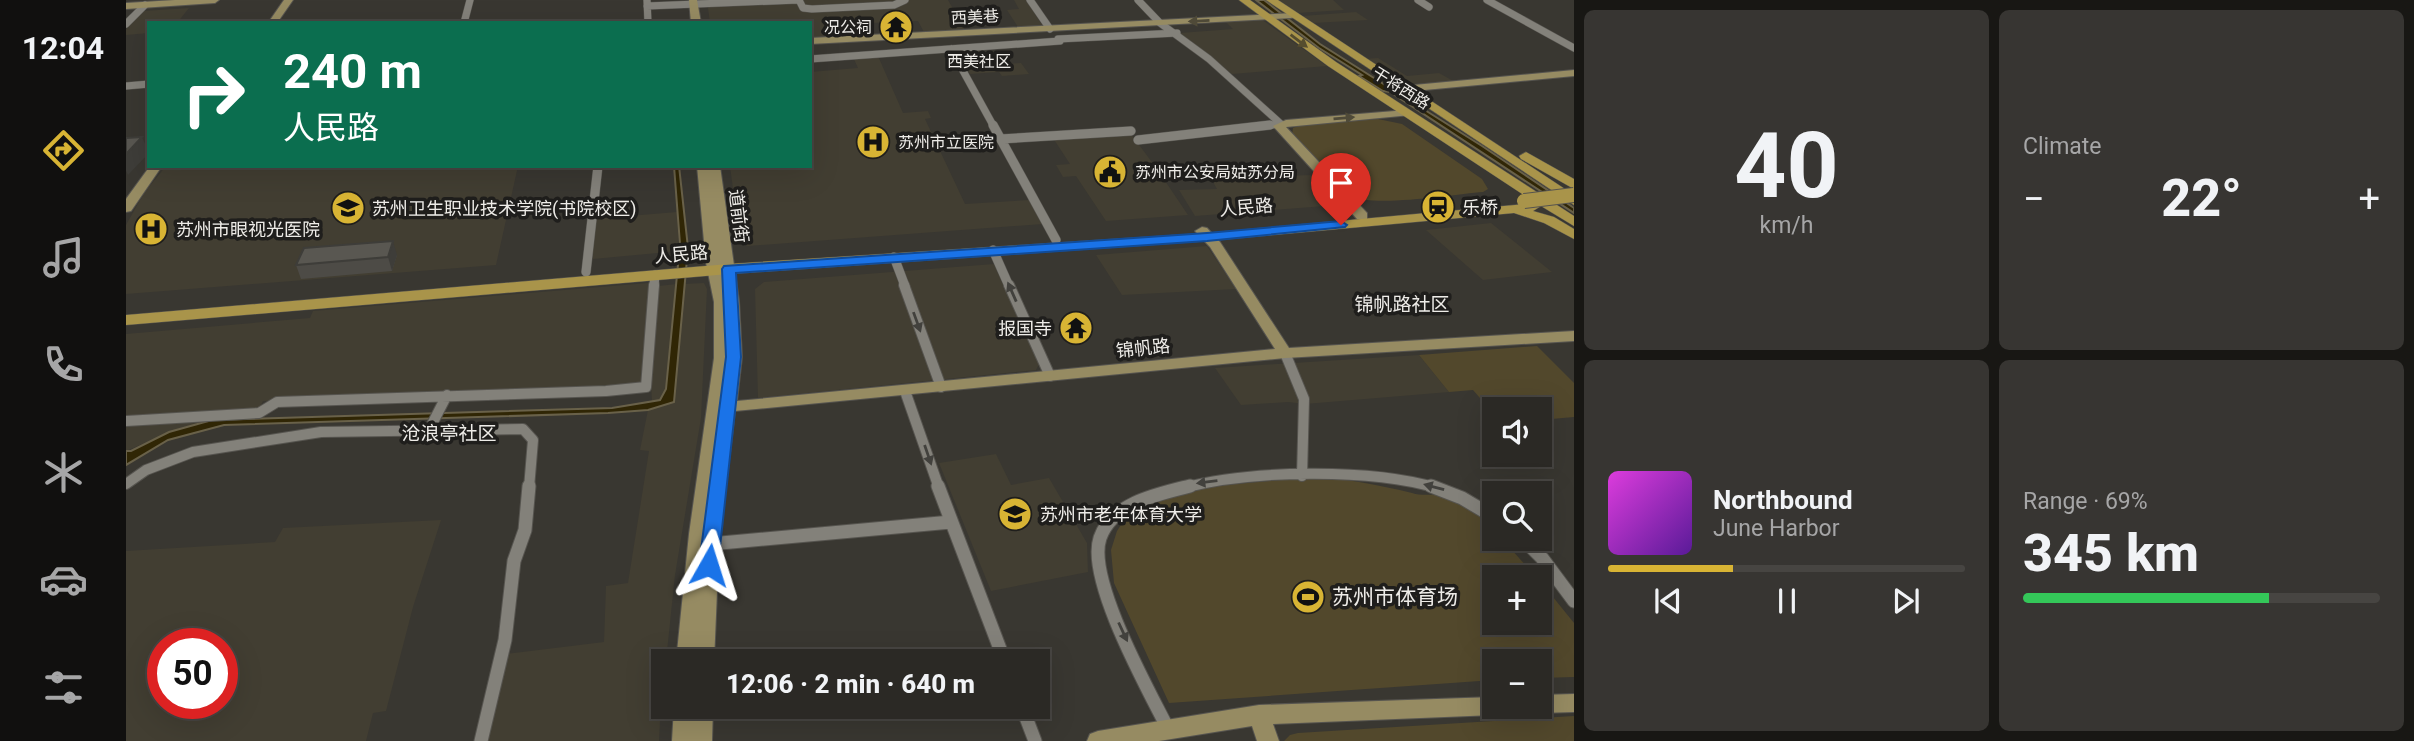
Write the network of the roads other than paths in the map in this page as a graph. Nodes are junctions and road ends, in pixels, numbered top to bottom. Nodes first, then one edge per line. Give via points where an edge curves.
1 (215, 0) edge
2 (289, 0) edge
3 (470, 0) edge
4 (799, 0) edge
5 (905, 0) edge
6 (1030, 0) edge
7 (1138, 0) edge
8 (1244, 0) edge
9 (1271, 0) edge
10 (1418, 0) edge
11 (689, 2) edge
12 (1490, 2) edge
13 (647, 3) edge
14 (145, 5) junction
15 (126, 6) edge
16 (1429, 7) dead end
17 (1288, 15) junction
18 (1270, 16) junction
19 (273, 21) edge
20 (465, 21) edge
21 (648, 21) edge
22 (687, 21) edge
23 (695, 21) edge
24 (1160, 23) junction
25 (126, 24) edge
26 (1050, 29) junction
27 (1177, 33) junction
28 (812, 41) edge
29 (1574, 48) edge
30 (951, 49) junction
31 (812, 59) edge
32 (1574, 73) edge
33 (147, 84) edge
34 (126, 86) edge
35 (1403, 89) junction
36 (1378, 94) junction
37 (1450, 108) junction
38 (1434, 110) junction
39 (1407, 113) junction
40 (1392, 114) junction
41 (1281, 124) junction
42 (1130, 131) dead end
43 (1000, 139) junction
44 (1138, 140) dead end
45 (155, 168) edge
46 (598, 168) edge
47 (703, 168) edge
48 (714, 168) edge
49 (1573, 196) edge
50 (1533, 203) junction
51 (1499, 207) junction
52 (126, 208) edge
53 (1362, 216) junction
54 (1574, 222) edge
55 (1204, 234) junction
56 (1574, 235) edge
57 (1056, 240) junction
58 (993, 250) junction
59 (894, 257) junction
60 (713, 267) junction
61 (586, 272) junction
62 (660, 272) junction
63 (126, 310) edge
64 (126, 320) edge
65 (1574, 336) edge
66 (1285, 353) junction
67 (1050, 376) junction
68 (941, 387) junction
69 (905, 391) junction
70 (447, 395) junction
71 (723, 408) junction
72 (126, 421) edge
73 (433, 421) junction
74 (1302, 476) junction
75 (126, 484) edge
76 (1482, 510) edge
77 (951, 522) junction
78 (710, 544) junction
79 (1535, 551) edge
80 (1574, 601) edge
81 (688, 649) edge
82 (704, 649) edge
83 (1000, 649) edge
84 (1574, 703) edge
85 (1552, 704) edge
86 (1482, 706) edge
87 (1259, 715) junction
88 (684, 719) edge
89 (702, 719) edge
90 (1027, 719) edge
91 (1168, 729) junction
92 (481, 741) edge
93 (683, 741) edge
94 (701, 741) edge
95 (1035, 741) edge
96 (1098, 741) edge
97 (1268, 741) edge

1 - 14 street
2 - 19 street
3 - 20 street
4 - 5 street via 803,8 812,9 894,5
4 - 11 street
6 - 26 street
7 - 24 street
8 - 18 main road, 干将西路
9 - 17 main road, 干将西路
10 - 16 street
11 - 13 street
11 - 22 street
11 - 23 street
12 - 29 street
13 - 21 street
14 - 15 street
14 - 25 street
17 - 18 street, 西美巷
17 - 35 main road, 干将西路
18 -> 24 street, 西美巷
18 -> 36 main road, 干将西路
24 - 26 street, 西美巷
24 - 27 street
26 - 28 street, 西美巷
27 - 30 street
27 - 41 street
30 - 31 street
30 - 43 street
32 - 35 street
33 - 34 street
35 - 37 main road
35 - 38 main road, 干将西路
36 - 39 main road, 干将西路
36 - 40 main road
37 - 38 main road
37 - 49 main road
38 - 49 main road, 干将西路
39 - 40 street
39 - 50 main road, 干将西路
41 -> 40 street
40 - 51 main road via 1502,187 1506,197
41 - 44 street
41 - 53 street via 1282,132
42 - 43 street
43 - 57 street
45 - 52 street
46 - 61 street
47 - 60 street, 道前街
48 - 60 street, 道前街
49 - 50 main road, 人民路
50 - 51 main road, 人民路
50 - 54 main road, 干将西路
51 - 53 main road, 人民路
51 - 55 main road, 人民路
51 - 56 main road via 1549,220
53 - 55 main road, 人民路
55 - 57 main road, 人民路
55 - 58 main road, 人民路
55 - 66 street
57 - 60 main road, 人民路
58 - 59 main road, 人民路
67 -> 58 street
59 - 60 main road, 人民路
59 -> 68 street
60 - 62 main road, 人民路
60 - 71 street via 722,330
61 - 62 main road, 人民路
61 - 63 main road, 人民路
62 - 64 main road, 人民路
62 - 70 street via 646,387
65 - 66 street, 锦帆路
66 - 67 street, 锦帆路
66 - 74 street via 1304,399
67 - 68 street, 锦帆路
68 - 69 street, 锦帆路
69 - 71 street, 锦帆路
69 -> 77 street
70 - 72 street via 277,402 259,413
70 - 73 street
71 - 78 street
71 - 81 street via 698,534
73 - 75 street via 224,444 176,457
73 - 92 street via 523,429 533,440 525,530 514,561 505,640
76 -> 74 street via 1447,491 1421,484
74 -> 91 street via 1163,490 1123,507 1103,529 1097,558 1100,580
77 - 78 street
77 - 83 street
78 - 82 street
79 - 80 street
84 - 85 street
86 - 87 street
87 - 91 street
87 - 97 street
88 - 93 street
89 - 94 street
90 - 95 street
91 - 96 street

